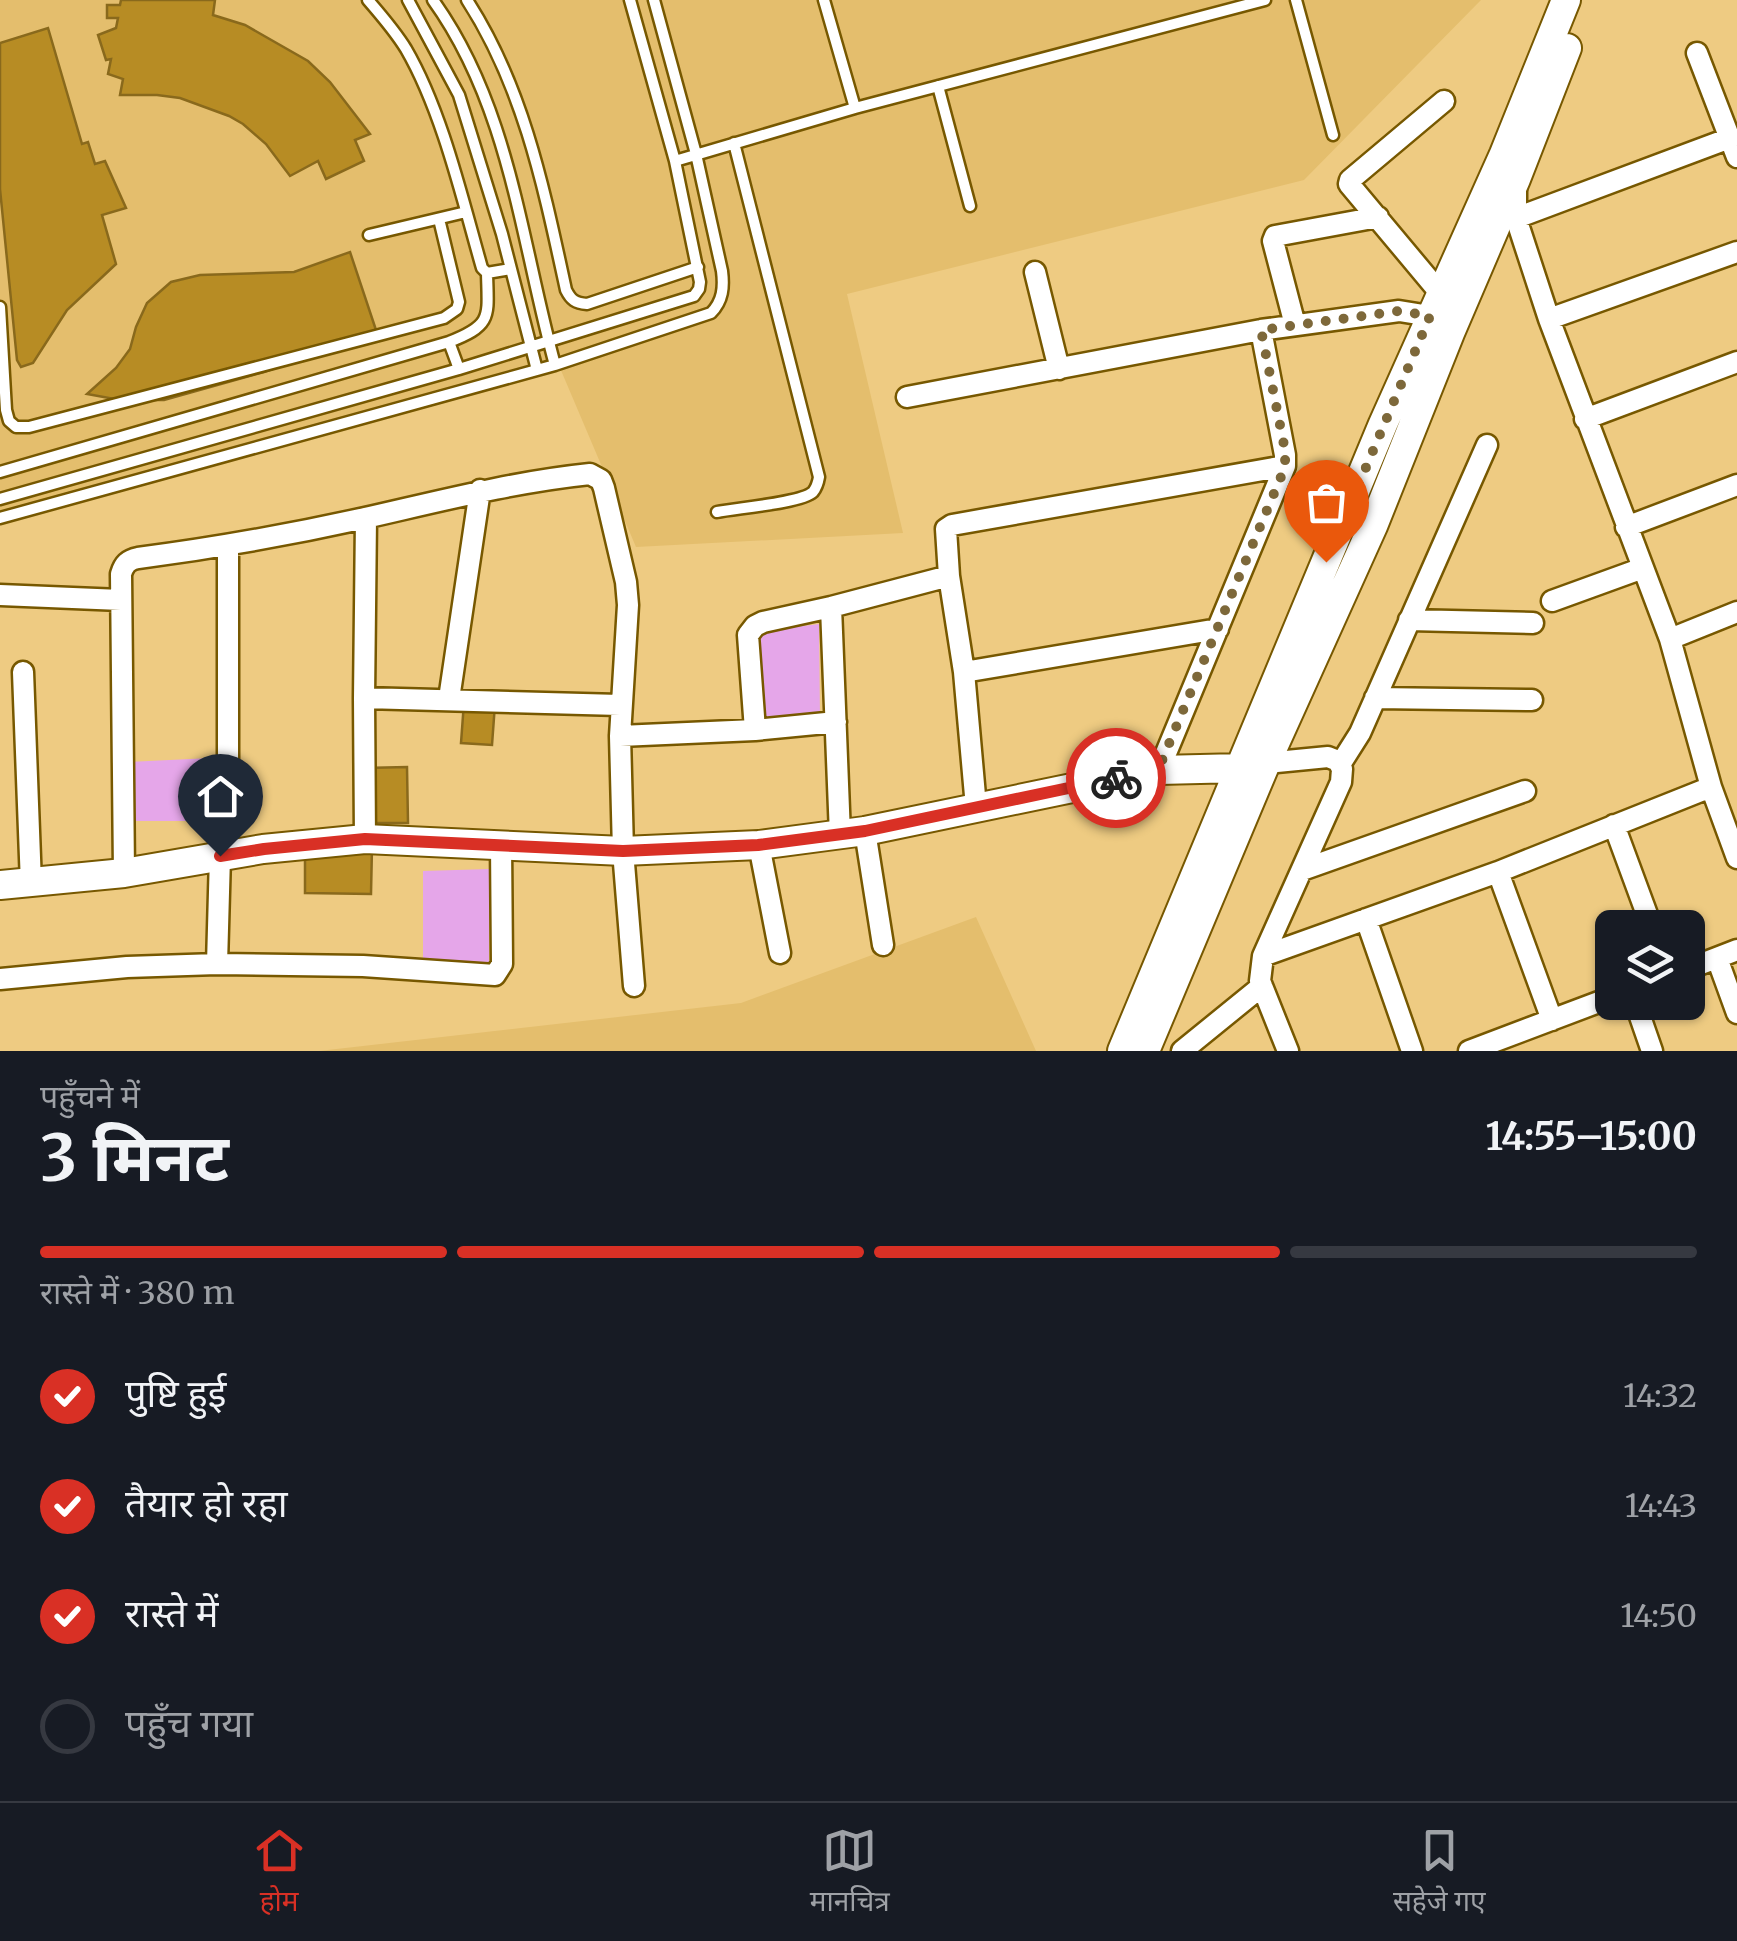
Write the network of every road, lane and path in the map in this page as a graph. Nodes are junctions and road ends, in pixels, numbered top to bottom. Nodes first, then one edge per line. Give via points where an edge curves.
1 (368, 0) edge
2 (408, 0) edge
3 (433, 0) edge
4 (467, 0) edge
5 (630, 0) edge
6 (654, 0) edge
7 (824, 0) edge
8 (1265, 0) edge
9 (1296, 0) edge
10 (1566, 0) edge
11 (1585, 0) edge
12 (1698, 53) dead end
13 (938, 86) junction
14 (1444, 101) dead end
15 (855, 108) junction
16 (1333, 134) dead end
17 (734, 143) junction
18 (1733, 148) edge
19 (696, 154) junction
20 (676, 161) junction
21 (1516, 179) junction
22 (970, 206) dead end
23 (466, 212) junction
24 (1378, 217) junction
25 (1516, 218) junction
26 (439, 219) junction
27 (369, 235) dead end
28 (1737, 252) edge
29 (698, 268) junction
30 (511, 269) junction
31 (1035, 272) dead end
32 (486, 273) junction
33 (696, 293) junction
34 (1436, 305) junction
35 (0, 307) edge
36 (704, 317) junction
37 (1549, 319) junction
38 (1295, 325) junction
39 (1261, 330) junction
40 (449, 342) junction
41 (549, 342) junction
42 (531, 347) junction
43 (1737, 362) edge
44 (555, 364) junction
45 (1059, 368) junction
46 (459, 370) junction
47 (537, 370) junction
48 (907, 397) dead end
49 (1586, 419) junction
50 (1486, 446) dead end
51 (1285, 466) junction
52 (0, 472) edge
53 (1737, 485) edge
54 (480, 490) junction
55 (0, 499) edge
56 (718, 512) dead end
57 (0, 518) edge
58 (366, 518) junction
59 (1626, 527) junction
60 (228, 546) junction
61 (1642, 568) junction
62 (950, 576) junction
63 (0, 595) edge
64 (122, 600) junction
65 (1552, 601) dead end
66 (831, 607) junction
67 (1737, 612) edge
68 (1409, 620) junction
69 (1533, 623) dead end
70 (1218, 629) junction
71 (1670, 639) junction
72 (23, 672) dead end
73 (964, 672) junction
74 (364, 698) junction
75 (1375, 698) junction
76 (449, 699) junction
77 (1532, 700) dead end
78 (620, 706) junction
79 (836, 722) junction
80 (755, 730) junction
81 (620, 736) junction
82 (1340, 763) junction
83 (1254, 765) junction
84 (1158, 770) junction
85 (1711, 787) junction
86 (1525, 791) dead end
87 (976, 808) junction
88 (1614, 826) junction
89 (852, 833) junction
90 (365, 839) junction
91 (501, 844) junction
92 (758, 845) junction
93 (623, 851) junction
94 (1736, 853) edge
95 (220, 856) junction
96 (1302, 870) junction
97 (1498, 872) junction
98 (124, 873) junction
99 (31, 884) junction
100 (0, 886) edge
101 (1645, 910) edge
102 (1366, 920) junction
103 (883, 945) dead end
104 (780, 953) dead end
105 (1727, 954) edge
106 (1263, 956) junction
107 (217, 964) junction
108 (0, 980) edge
109 (634, 986) dead end
110 (1262, 986) junction
111 (1595, 1004) edge
112 (1162, 1010) junction
113 (1737, 1013) edge
114 (1552, 1020) junction
115 (1641, 1020) edge
116 (1518, 1042) edge
117 (1122, 1051) edge
118 (1145, 1051) edge
119 (1180, 1051) edge
120 (1288, 1051) edge
121 (1412, 1051) edge
122 (1469, 1051) edge
123 (1652, 1051) edge

1 - 23 lane via 418,72
2 - 30 lane via 460,95
3 - 41 lane via 490,110
4 - 29 lane via 512,84 571,299 587,304
5 - 20 lane
6 - 19 lane
7 - 15 lane
8 - 13 lane
9 - 16 lane
10 - 34 street
11 - 21 street
12 - 18 street
13 - 15 lane
13 - 22 lane
14 - 24 street via 1350,180
15 - 17 lane
17 - 19 lane
17 - 56 lane via 819,478 811,494
18 - 25 street
19 - 20 lane
19 - 36 lane via 724,283 718,307
20 - 29 lane
21 - 25 street
21 - 83 street via 1373,526
23 - 26 lane
23 - 32 lane
24 - 34 street
24 - 38 street via 1274,238
25 - 37 street
26 - 27 lane
26 - 35 lane via 459,302 444,318 30,427 16,426 6,410
28 - 37 street
29 - 33 lane
30 - 32 lane
30 - 42 lane
31 - 45 street
32 - 40 lane via 482,324
33 - 36 lane
33 - 41 lane
34 - 38 street
34 - 83 street
36 - 44 lane
37 - 49 street
38 - 39 street
39 - 45 street
39 - 51 street
40 - 46 lane
40 - 52 lane
41 - 42 lane
41 - 44 lane
42 - 46 lane
42 - 47 lane
43 - 49 street
44 - 47 lane
45 - 48 street
46 - 55 lane
47 - 57 lane
49 - 59 street
50 - 68 street
51 - 62 street via 948,526
51 - 70 street
53 - 59 street
54 - 58 street
54 - 76 street
54 - 78 street via 590,474 601,480 627,594
58 - 60 street
58 - 74 street
59 - 61 street
60 - 64 street via 131,560 121,574
60 - 95 street via 228,763
61 - 65 street
61 - 71 street
62 - 66 street
62 - 73 street
63 - 64 street
64 - 98 street
66 - 79 street
66 - 80 street via 750,631
67 - 71 street
68 - 69 street
68 - 75 street
70 - 73 street
70 - 84 street
71 - 85 street
72 - 99 street
73 - 87 street
74 - 76 street
74 - 90 street
75 - 77 street
75 - 82 street
76 - 78 street
78 - 81 street
79 - 80 street
79 - 89 street
80 - 81 street
81 - 93 street
82 - 83 street via 1328,757
82 - 96 street via 1342,782
83 - 84 street
83 - 112 street
83 - 117 street
84 - 87 street
85 - 88 street
85 - 94 street
86 - 96 street
87 - 89 street
88 - 97 street
88 - 101 street
89 - 92 street
89 - 103 street
90 - 91 street
90 - 95 street
91 - 93 street
91 - 107 street via 502,964 495,975
92 - 93 street
92 - 104 street
93 - 109 street
95 - 98 street
95 - 107 street
96 - 106 street
97 - 102 street
97 - 114 street
98 - 99 street
99 - 100 street
102 - 106 street
102 - 121 street
105 - 113 street
106 - 110 street
107 - 108 street
110 - 119 street
110 - 120 street
111 - 114 street
112 - 118 street
112 - 119 street
114 - 116 street
115 - 123 street
116 - 122 street

